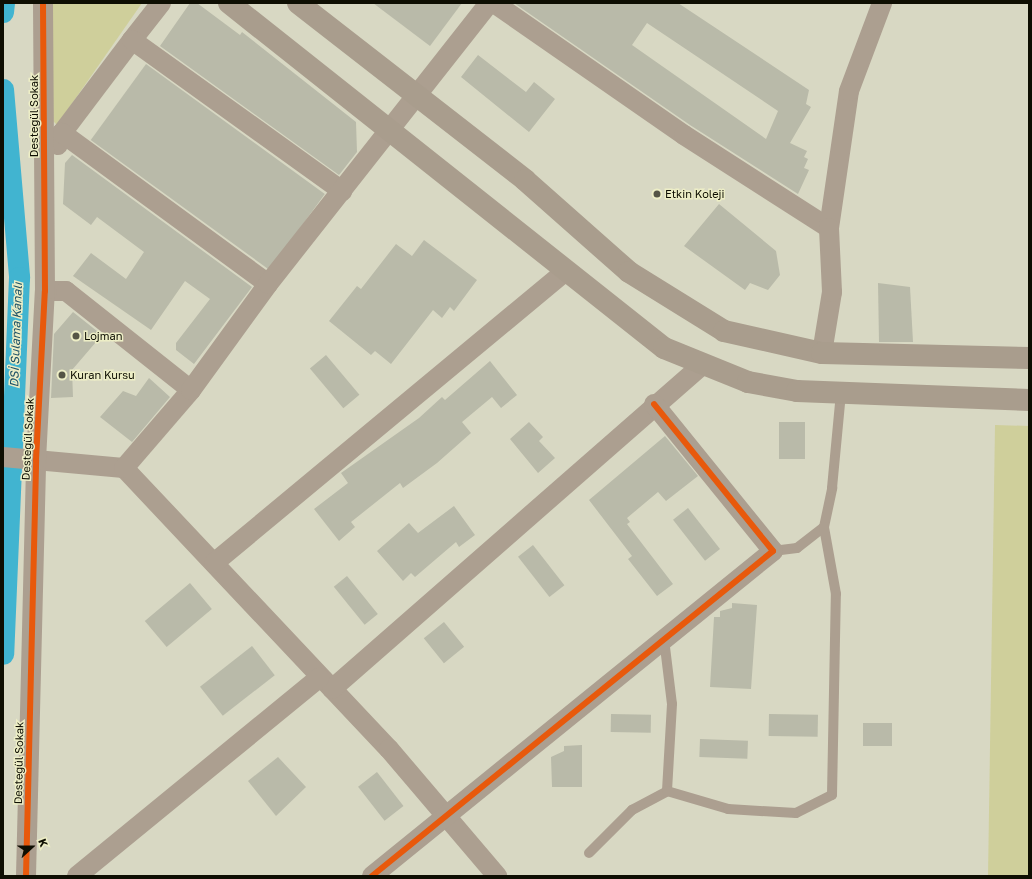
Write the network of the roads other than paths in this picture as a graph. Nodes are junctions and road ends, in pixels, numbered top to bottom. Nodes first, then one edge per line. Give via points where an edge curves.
1 (43, 3) edge
2 (161, 3) edge
3 (229, 3) edge
4 (298, 3) edge
5 (489, 3) edge
6 (494, 3) edge
7 (882, 3) edge
8 (132, 40) junction
9 (416, 96) junction
10 (389, 130) junction
11 (62, 133) junction
12 (44, 189) junction
13 (342, 191) junction
14 (829, 228) junction
15 (566, 272) junction
16 (268, 284) junction
17 (45, 291) junction
18 (822, 353) junction
19 (1029, 358) edge
20 (702, 365) junction
21 (191, 390) junction
22 (841, 393) junction
23 (1029, 400) edge
24 (654, 404) junction
25 (21, 458) edge
26 (124, 468) junction
27 (824, 527) junction
28 (773, 551) junction
29 (214, 563) junction
30 (664, 639) junction
31 (326, 684) junction
32 (667, 791) junction
33 (445, 816) junction
34 (589, 853) dead end
35 (26, 876) edge
36 (77, 876) edge
37 (372, 876) edge
38 (497, 876) edge

1 - 12 street, Destegül Sokak
2 - 8 street
3 - 10 main road
4 - 9 main road
5 - 9 street
6 - 14 street via 684,135
7 - 14 street via 849,92
8 - 11 street
8 - 13 street
9 - 10 street
9 - 18 main road via 525,180 629,272 724,331
10 - 13 street
10 - 15 main road
11 - 12 street
11 - 16 street
12 - 17 street, Destegül Sokak
13 - 16 street
14 - 18 street via 832,292
15 - 20 main road via 664,348
15 - 29 street
16 - 21 street
17 - 21 street via 66,291
17 - 25 street, Destegül Sokak
18 - 19 main road
20 - 22 main road via 755,383 797,391
20 - 24 street
21 - 26 street
22 - 23 main road
22 - 27 lane via 832,488
24 - 28 street
24 - 31 street
25 - 26 street
25 - 35 street, Destegül Sokak
26 - 29 street
27 - 28 lane via 797,548
27 - 32 lane via 836,594 832,795 796,813 728,809
28 - 30 street
29 - 31 street
30 - 32 lane via 672,704
30 - 33 street
31 - 33 street
31 - 36 street
32 - 34 lane via 632,810
33 - 37 street
33 - 38 street

